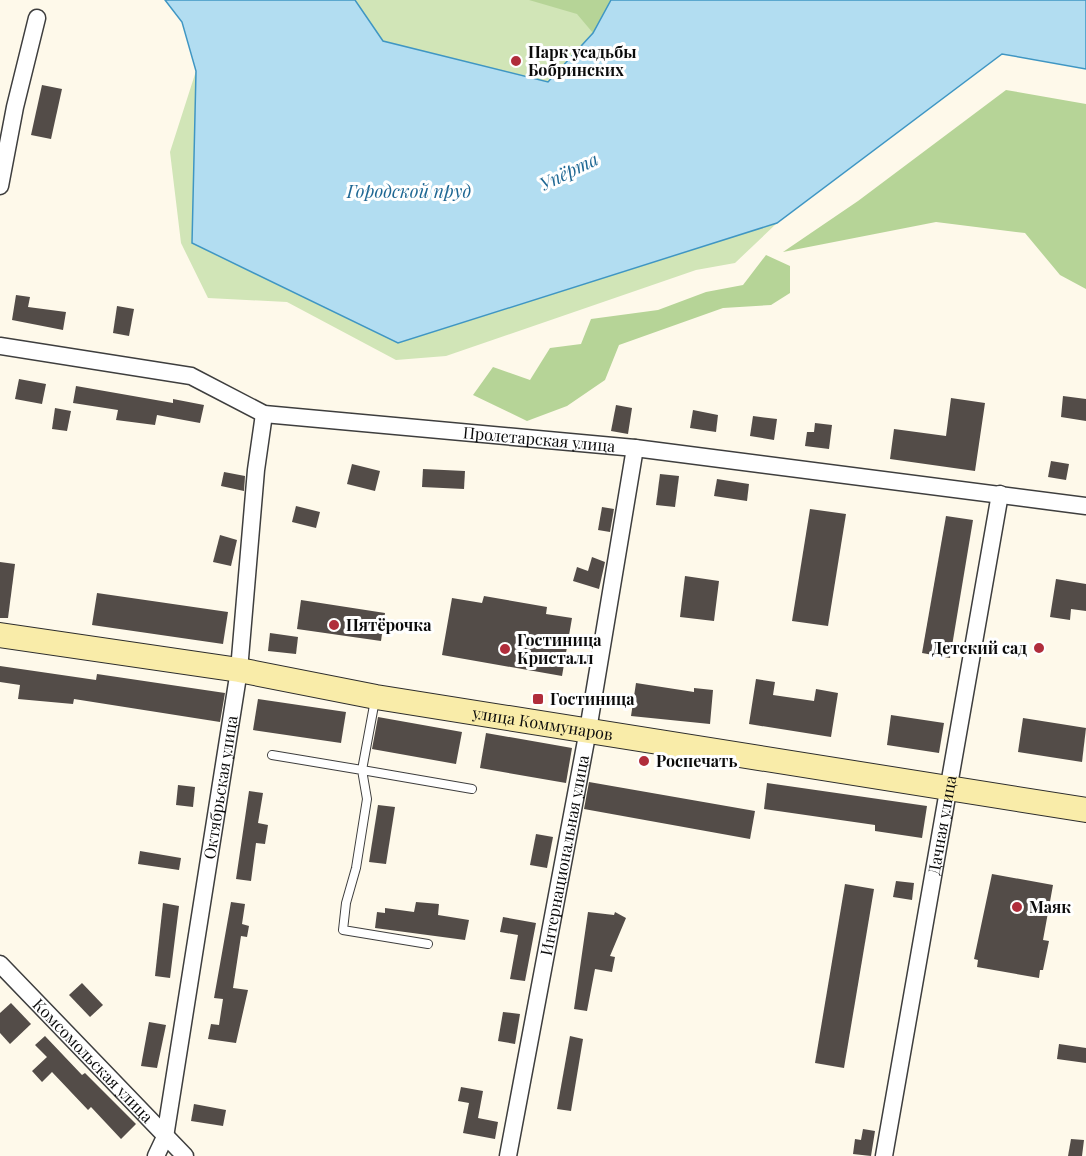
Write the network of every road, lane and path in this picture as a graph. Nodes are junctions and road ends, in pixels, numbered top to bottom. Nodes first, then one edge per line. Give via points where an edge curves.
1 (37, 18) dead end
2 (8, 105) edge
3 (0, 186) edge
4 (0, 346) edge
5 (264, 414) junction
6 (635, 448) junction
7 (1000, 494) junction
8 (1086, 506) edge
9 (0, 635) edge
10 (239, 670) junction
11 (375, 697) junction
12 (588, 730) junction
13 (272, 755) dead end
14 (363, 770) junction
15 (949, 786) junction
16 (472, 789) dead end
17 (1086, 810) edge
18 (428, 944) dead end
19 (0, 964) edge
20 (165, 1137) junction
21 (156, 1156) edge
22 (185, 1156) edge
23 (508, 1156) edge
24 (884, 1156) edge

1 - 2 street
2 - 3 street
4 - 5 street, Пролетарская улица via 190,376
5 - 6 street, Пролетарская улица
5 - 10 street, Октябрьская улица
6 - 7 street, Пролетарская улица
6 - 12 street, Интернациональная улица
7 - 8 street, Пролетарская улица
7 - 15 street, Дачная улица
9 - 10 main road, улица Коммунаров
10 - 11 main road, улица Коммунаров
10 - 20 street, Октябрьская улица
11 - 12 main road, улица Коммунаров
11 - 14 lane
12 - 15 main road, улица Коммунаров
12 - 23 street, Интернациональная улица
13 - 14 lane
14 - 16 lane
14 - 18 lane via 367,799 343,930
15 - 17 main road, улица Коммунаров
15 - 24 street, Дачная улица
19 - 20 street, Комсомольская улица
20 - 21 street, Октябрьская улица
20 - 22 street, Комсомольская улица

